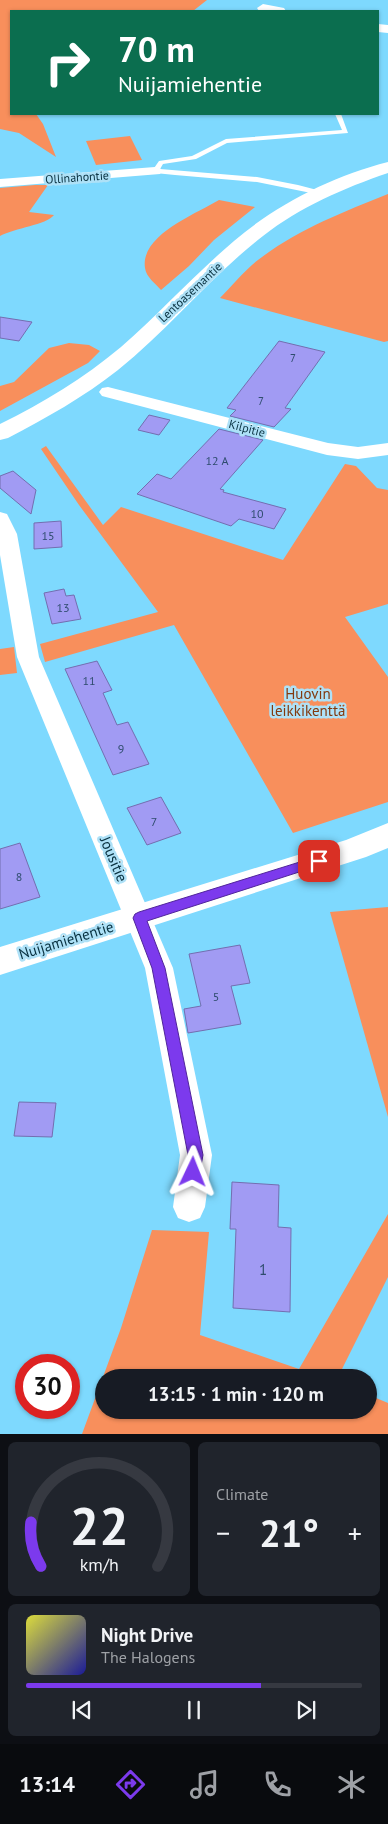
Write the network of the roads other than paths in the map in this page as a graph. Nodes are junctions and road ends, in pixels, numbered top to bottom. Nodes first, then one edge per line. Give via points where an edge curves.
1 (264, 8) dead end
2 (275, 10) edge
3 (338, 115) edge
4 (388, 167) edge
5 (155, 171) junction
6 (0, 183) edge
7 (318, 193) junction
8 (108, 392) dead end
9 (0, 433) edge
10 (388, 449) edge
11 (0, 518) edge
12 (388, 835) edge
13 (139, 918) junction
14 (0, 961) edge
15 (188, 1207) dead end

1 - 2 street
3 - 5 lane via 346,132 226,141 194,158 161,162
4 - 7 main road, Lentoasemantie
5 - 6 street, Ollinahontie
5 - 7 lane via 273,181
7 - 9 main road, Lentoasemantie via 241,244 110,366 43,410
8 - 10 street, Kilpitie via 327,449 358,453
11 - 13 street, Jousitie via 7,534 28,657
12 - 13 main road, Nuijamiehentie via 355,849
13 - 14 main road, Nuijamiehentie
13 - 15 street, Jousitie via 159,968 196,1155

